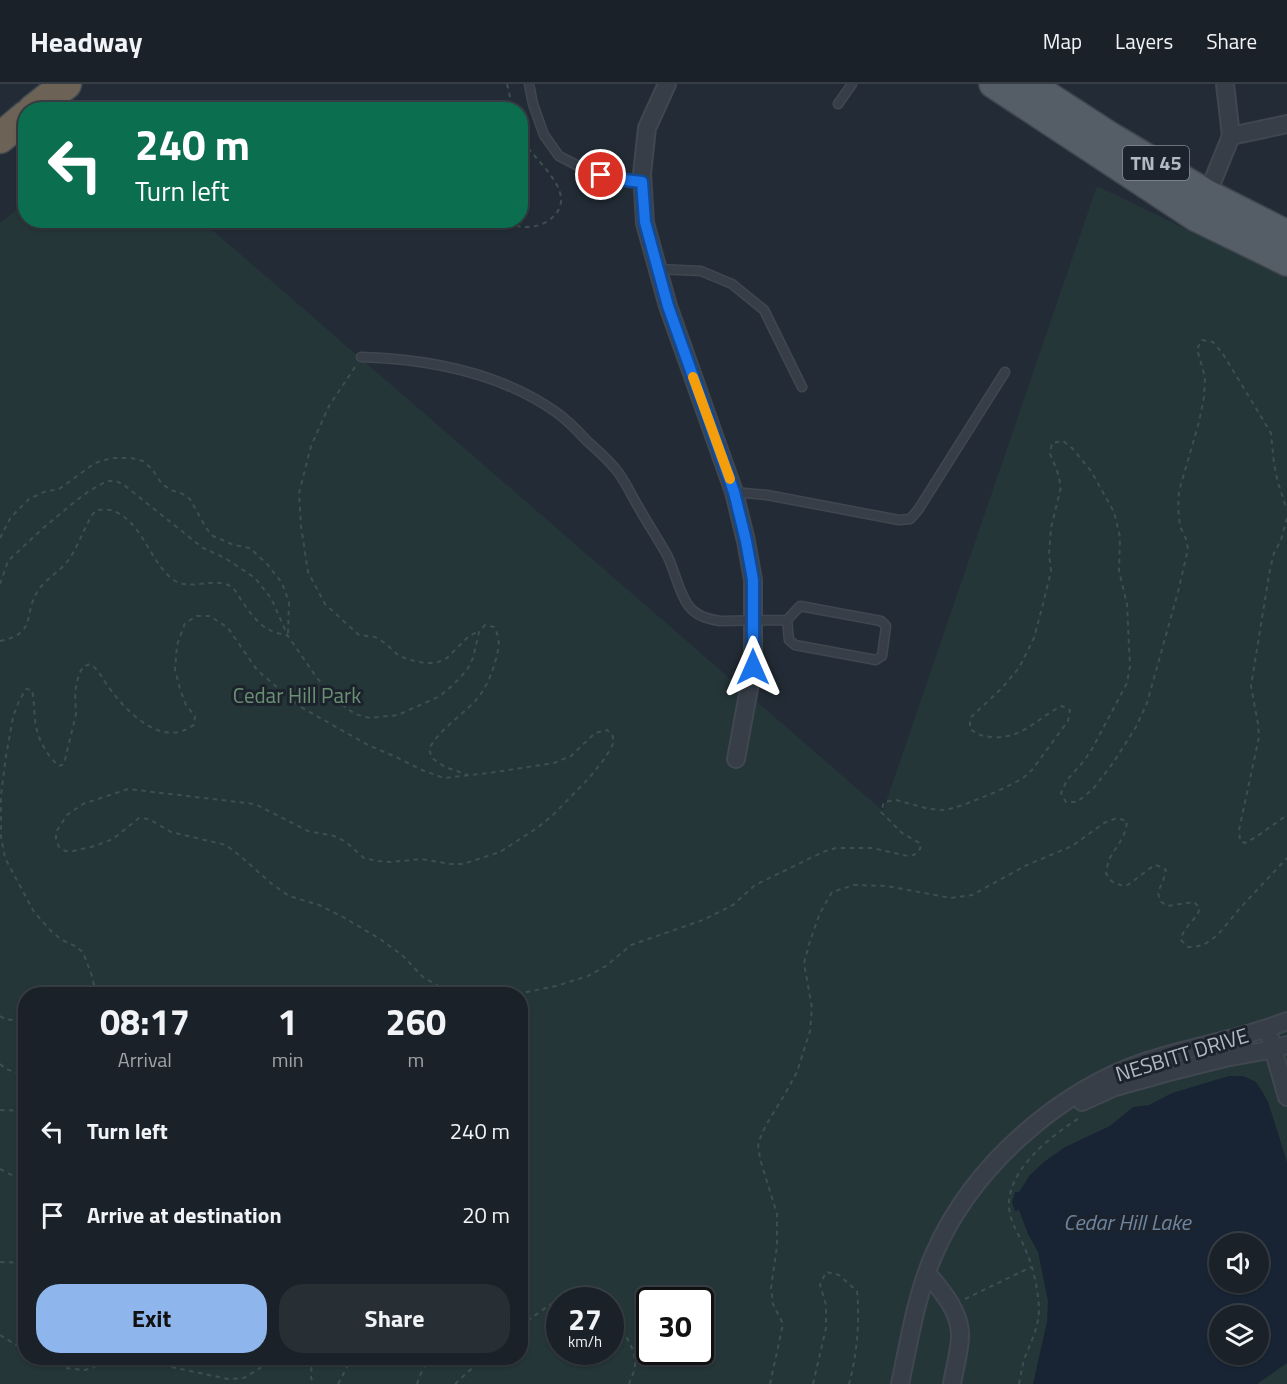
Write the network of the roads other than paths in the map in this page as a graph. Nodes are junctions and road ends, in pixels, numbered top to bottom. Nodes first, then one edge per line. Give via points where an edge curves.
1 (66, 84) edge
2 (529, 84) edge
3 (667, 84) edge
4 (852, 84) edge
5 (993, 84) edge
6 (1030, 84) edge
7 (1224, 84) edge
8 (43, 102) edge
9 (838, 104) dead end
10 (1063, 117) junction
11 (18, 123) edge
12 (1287, 124) edge
13 (1231, 136) junction
14 (0, 138) edge
15 (642, 182) junction
16 (1202, 205) junction
17 (1287, 234) edge
18 (1287, 262) edge
19 (658, 269) junction
20 (361, 357) road end
21 (1005, 372) dead end
22 (802, 387) dead end
23 (734, 492) junction
24 (754, 620) junction
25 (788, 621) junction
26 (736, 759) dead end
27 (1287, 1021) edge
28 (1268, 1029) junction
29 (1280, 1047) edge
30 (1287, 1097) edge
31 (1022, 1137) junction
32 (927, 1273) junction
33 (900, 1384) edge
34 (952, 1384) edge

1 - 8 highway
2 - 15 lane via 544,135 559,156 588,171
3 - 15 street via 647,128
4 - 9 lane
5 - 10 main road, TN 45
6 - 10 main road, TN 45
7 - 13 street
10 - 16 main road, TN 45
11 - 14 highway
12 - 13 street
13 - 16 street
15 - 19 street via 645,222
16 - 17 main road, TN 45
16 - 18 main road, TN 45
19 - 22 lane via 701,271 732,284 764,310
19 - 23 street
20 - 24 lane via 399,358 470,372 550,408 619,473 667,556 689,606 709,619
21 - 23 lane via 910,519
23 - 24 street via 753,580
24 - 25 lane
24 - 26 street via 753,667
25 - 25 lane via 789,640 795,645 876,660 882,656 886,627 881,621 800,606
27 - 28 street, NESBITT DRIVE
28 - 29 street
28 - 31 street, NESBITT DRIVE via 1174,1053 1102,1079 1056,1108
29 - 30 street
29 - 31 street, NESBITT DRIVE via 1115,1088 1081,1102
31 - 32 street, NESBITT DRIVE via 991,1166 965,1199 934,1252
32 - 33 street, NESBITT DRIVE
32 - 34 street via 958,1320 960,1334

